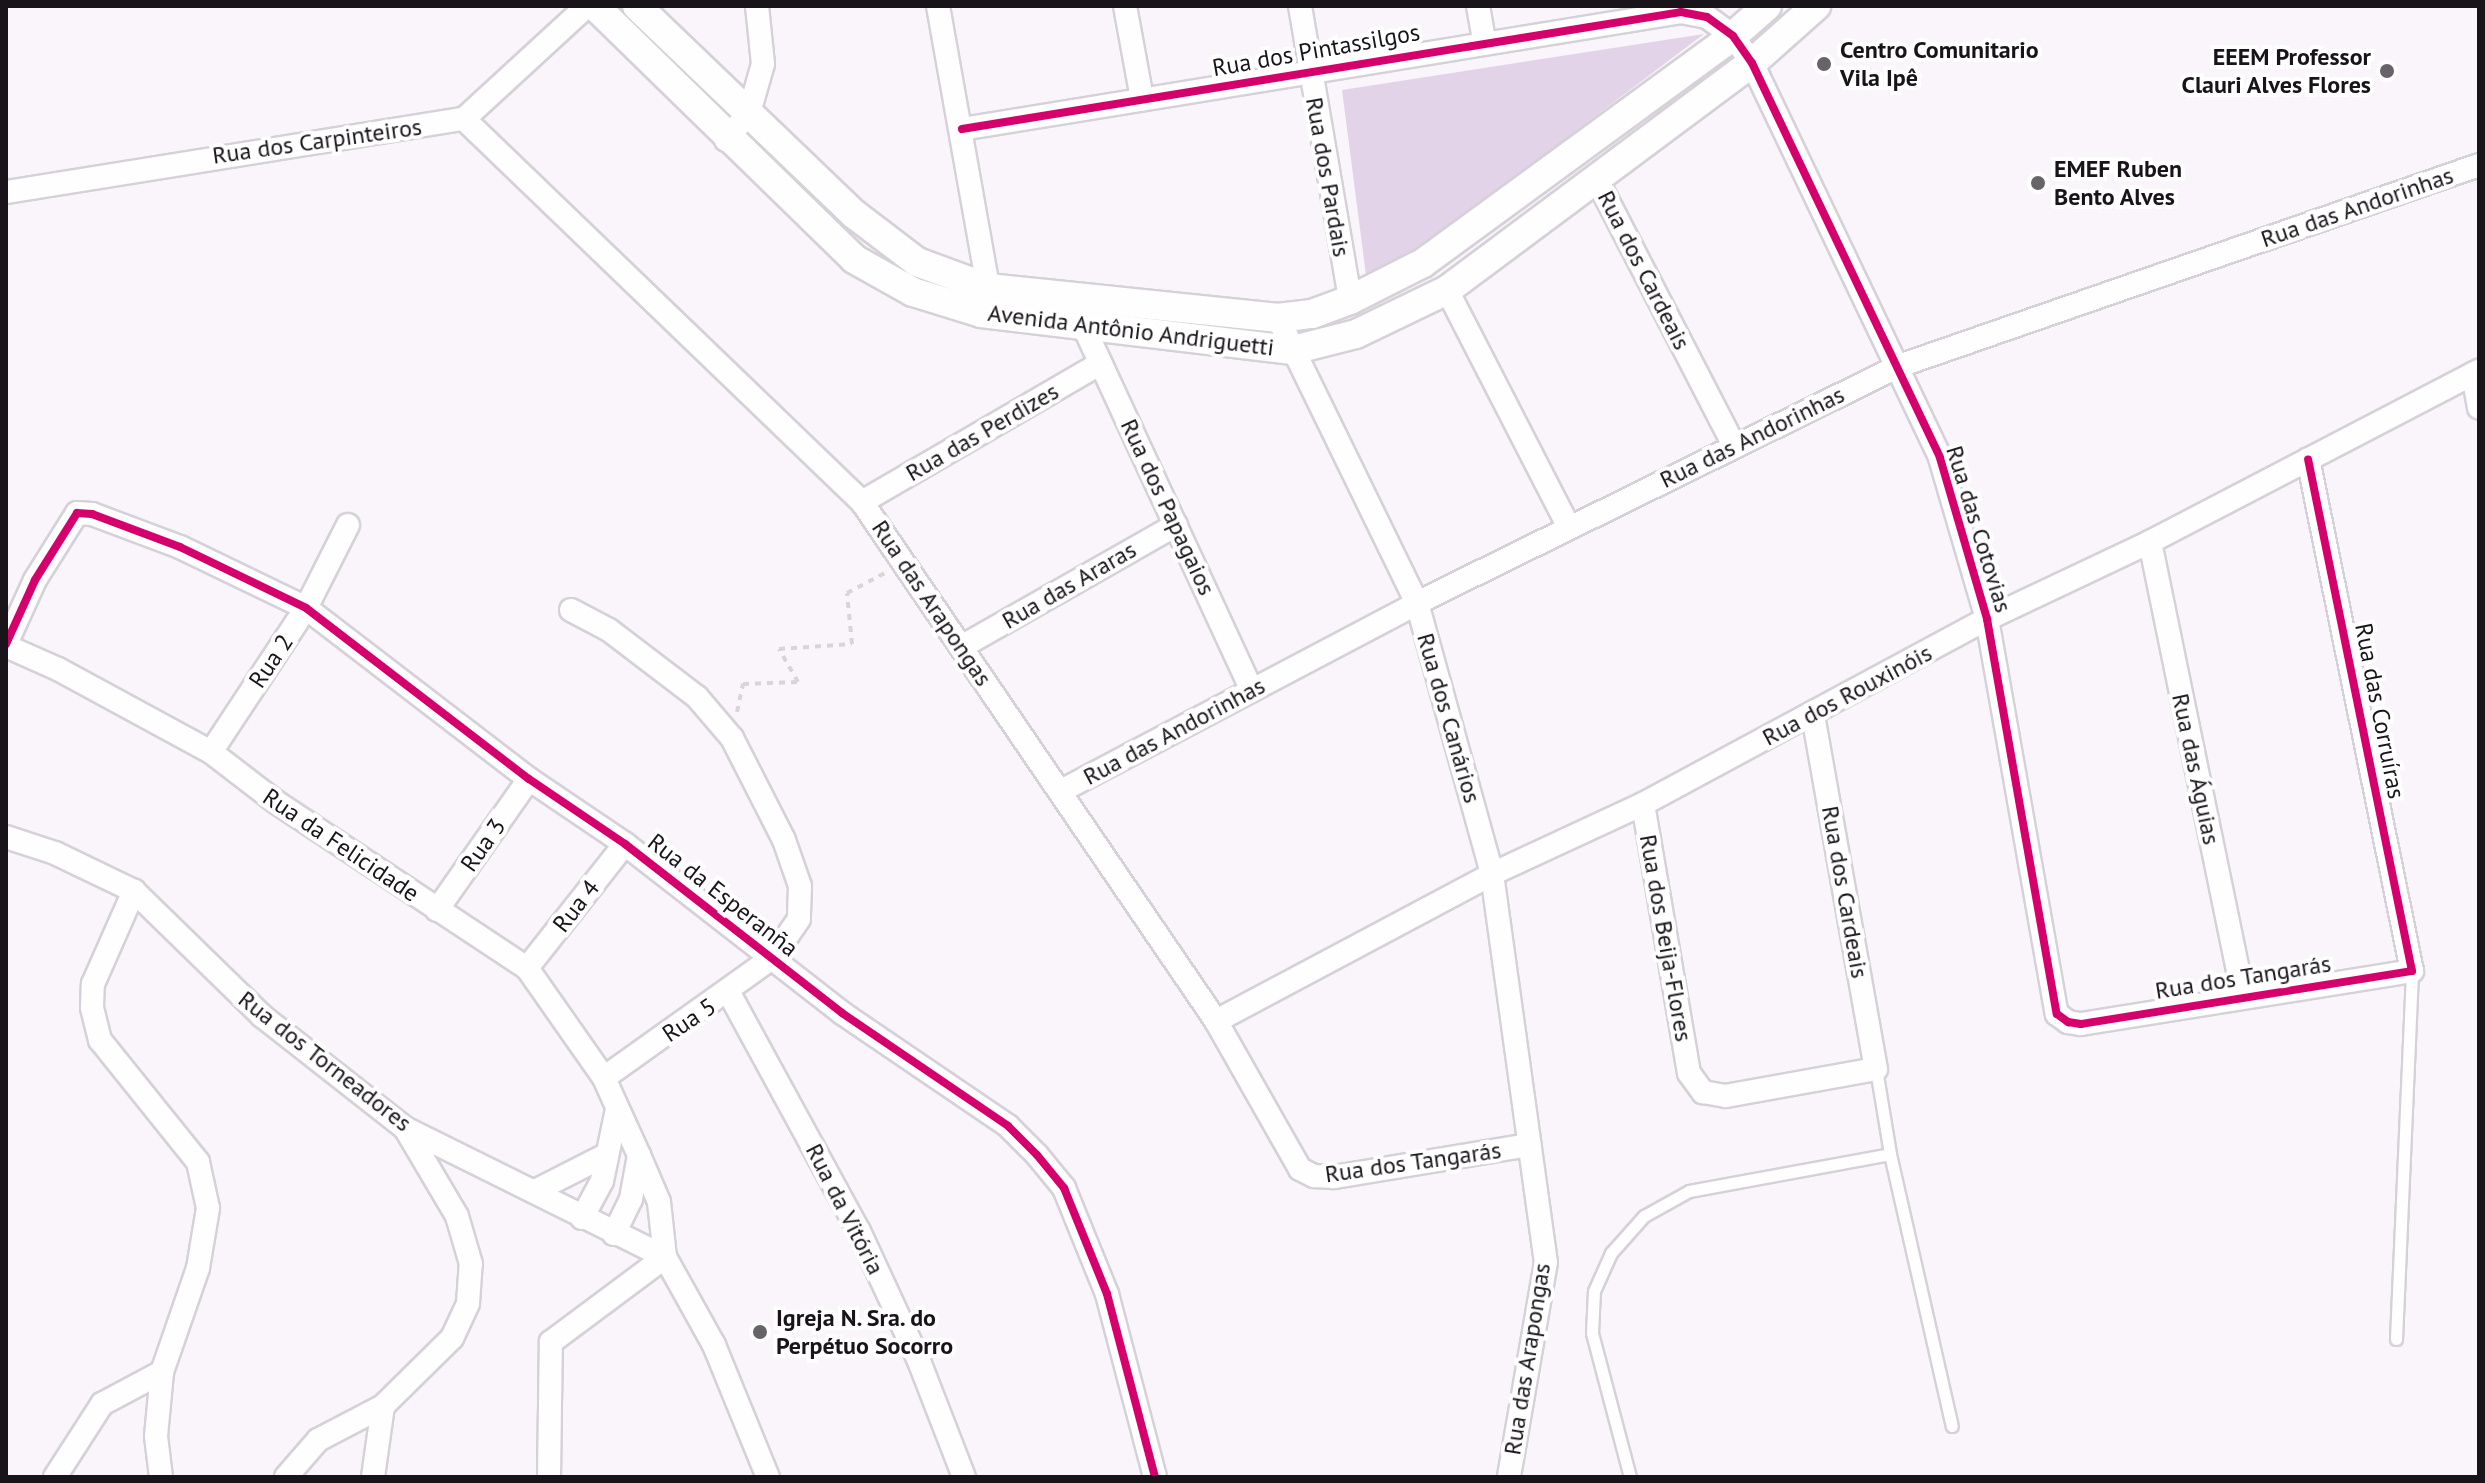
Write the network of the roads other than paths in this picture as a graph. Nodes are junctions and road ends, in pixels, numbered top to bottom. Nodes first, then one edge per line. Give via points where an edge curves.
1 (587, 6) edge
2 (595, 6) edge
3 (637, 6) edge
4 (757, 6) edge
5 (938, 6) edge
6 (1125, 6) edge
7 (1300, 6) edge
8 (1478, 6) edge
9 (1767, 6) edge
10 (1816, 6) edge
11 (1733, 36) junction
12 (1484, 41) junction
13 (1752, 63) junction
14 (1310, 73) junction
15 (1142, 99) junction
16 (749, 113) junction
17 (464, 119) junction
18 (962, 129) junction
19 (726, 140) junction
20 (2479, 165) edge
21 (1597, 180) junction
22 (6, 192) edge
23 (988, 288) junction
24 (1447, 290) junction
25 (1350, 300) junction
26 (1278, 318) junction
27 (1083, 325) junction
28 (1293, 350) junction
29 (1101, 363) junction
30 (1899, 366) junction
31 (2476, 372) edge
32 (2479, 407) edge
33 (1734, 445) junction
34 (2308, 459) junction
35 (862, 502) junction
36 (348, 525) dead end
37 (1176, 525) junction
38 (1569, 527) junction
39 (2150, 542) junction
40 (1417, 603) junction
41 (306, 608) junction
42 (571, 610) dead end
43 (1987, 619) junction
44 (6, 645) edge
45 (963, 646) junction
46 (1251, 689) junction
47 (1813, 714) junction
48 (211, 752) junction
49 (529, 779) junction
50 (1061, 791) junction
51 (1643, 804) junction
52 (6, 837) edge
53 (625, 844) junction
54 (1492, 874) junction
55 (134, 891) junction
56 (437, 910) junction
57 (772, 958) junction
58 (527, 968) junction
59 (2412, 971) junction
60 (729, 993) junction
61 (2243, 997) junction
62 (1216, 1021) junction
63 (2081, 1024) joint
64 (1876, 1069) junction
65 (604, 1078) junction
66 (617, 1109) junction
67 (405, 1128) junction
68 (1529, 1145) junction
69 (1890, 1154) junction
70 (606, 1155) junction
71 (639, 1155) junction
72 (1300, 1169) joint
73 (537, 1190) junction
74 (582, 1218) junction
75 (614, 1234) junction
76 (665, 1257) junction
77 (2396, 1339) dead end
78 (162, 1372) junction
79 (383, 1406) junction
80 (1952, 1426) dead end
81 (55, 1477) edge
82 (161, 1477) edge
83 (286, 1477) edge
84 (373, 1477) edge
85 (549, 1477) edge
86 (768, 1477) edge
87 (964, 1477) edge
88 (1155, 1477) edge
89 (1509, 1477) edge
90 (1630, 1477) edge

1 - 17 street
2 - 19 street, Avenida Antônio Andriguetti
3 - 16 street, Avenida Antônio Andriguetti
4 - 16 street via 763,64
5 - 18 street
6 - 15 street
7 - 14 street, Rua dos Pardais
8 - 12 street
9 - 11 street, Avenida Antônio Andriguetti
10 - 13 street, Avenida Antônio Andriguetti
11 - 12 street, Rua dos Pintassilgos via 1707,17 1681,12
11 - 13 street, Rua dos Pintassilgos
11 - 25 street, Avenida Antônio Andriguetti via 1423,263
12 - 14 street, Rua dos Pintassilgos
13 - 21 street, Avenida Antônio Andriguetti
13 - 30 street, Rua das Cotovias
14 - 15 street, Rua dos Pintassilgos
14 - 25 street, Rua dos Pardais
15 - 18 street, Rua dos Pintassilgos
16 - 19 street
16 - 23 street, Avenida Antônio Andriguetti via 854,214 917,262
17 - 22 street, Rua dos Carpinteiros
17 - 35 street, Rua das Arapongas
18 - 23 street
19 - 27 street, Avenida Antônio Andriguetti via 854,259 913,292 981,313
20 - 30 street, Rua das Andorinhas
21 - 24 street, Avenida Antônio Andriguetti
21 - 33 street, Rua dos Cardeais
23 - 26 street, Avenida Antônio Andriguetti
24 - 28 street, Avenida Antônio Andriguetti via 1356,334
24 - 38 street
25 - 26 street, Avenida Antônio Andriguetti via 1312,314
26 - 28 street, Rua dos Canários
27 - 28 street, Avenida Antônio Andriguetti
27 - 29 street, Rua dos Papagaios
28 - 40 street, Rua dos Canários
29 - 35 street, Rua das Perdizes
29 - 37 street, Rua dos Papagaios
30 - 33 street, Rua das Andorinhas
30 - 43 street, Rua das Cotovias via 1940,458
31 - 32 street
31 - 34 street, Rua dos Rouxinóis
33 - 38 street, Rua das Andorinhas
34 - 39 street, Rua dos Rouxinóis
34 - 59 street, Rua das Corruíras
35 - 45 street, Rua das Arapongas
36 - 41 street, Rua 2
37 - 45 street, Rua das Araras
37 - 46 street, Rua dos Papagaios
38 - 40 street, Rua das Andorinhas
39 - 43 street, Rua dos Rouxinóis
39 - 61 street, Rua das Águias
40 - 46 street, Rua das Andorinhas
40 - 54 street, Rua dos Canários
41 - 44 street, Rua da Esperanña via 180,547 77,513 61,531 14,618
41 - 48 street, Rua 2
41 - 49 street, Rua da Esperanña
42 - 57 street via 609,630 697,697 732,738 784,840 800,886 799,919
43 - 47 street, Rua dos Rouxinóis
43 - 63 street, Rua das Cotovias via 2057,1014
44 - 48 street, Rua da Felicidade
45 - 50 street, Rua das Arapongas
46 - 50 street, Rua das Andorinhas
47 - 51 street, Rua dos Rouxinóis
47 - 64 street, Rua dos Cardeais
48 - 56 street, Rua da Felicidade
49 - 53 street, Rua da Esperanña
49 - 56 street, Rua 3
50 - 62 street, Rua das Arapongas
51 - 54 street, Rua dos Rouxinóis
51 - 64 street, Rua dos Beija-Flores via 1689,1073 1703,1092 1726,1096
52 - 55 street, Rua dos Torneadores via 55,853
53 - 57 street, Rua da Esperanña
53 - 58 street, Rua 4
54 - 62 street, Rua dos Rouxinóis
54 - 68 street, Rua dos Canários
55 - 67 street, Rua dos Torneadores via 262,1016
55 - 78 street via 93,984 92,1007 100,1040 198,1162 208,1208 198,1268
56 - 58 street, Rua da Felicidade
57 - 60 street, Rua 5
57 - 88 street, Rua da Esperanña via 853,1021 1008,1126 1064,1188 1107,1294
58 - 65 street, Rua da Felicidade
59 - 61 street, Rua dos Tangarás
59 - 77 lane
60 - 65 street, Rua 5
60 - 87 street, Rua da Vitória via 859,1231 919,1361
61 - 63 street, Rua dos Tangarás
62 - 72 street, Rua das Arapongas
64 - 69 lane
65 - 66 street, Rua da Felicidade
66 - 70 street
66 - 71 street, Rua da Felicidade
67 - 73 street, Rua dos Torneadores
67 - 79 street via 457,1216 471,1264 468,1303 452,1338
68 - 72 street, Rua dos Tangarás via 1334,1177
68 - 89 street, Rua das Arapongas via 1546,1262
69 - 80 lane
69 - 90 lane via 1689,1191 1644,1216 1611,1253 1594,1291 1592,1333
70 - 73 street
70 - 74 street via 594,1202
71 - 75 street via 631,1199
71 - 76 street, Rua da Felicidade via 659,1202
73 - 74 street, Rua dos Torneadores
74 - 75 street, Rua dos Torneadores
75 - 76 street, Rua dos Torneadores
76 - 85 street via 551,1342
76 - 86 street via 714,1345
78 - 81 street via 102,1404
78 - 82 street via 156,1436
79 - 83 street via 318,1440
79 - 84 street

